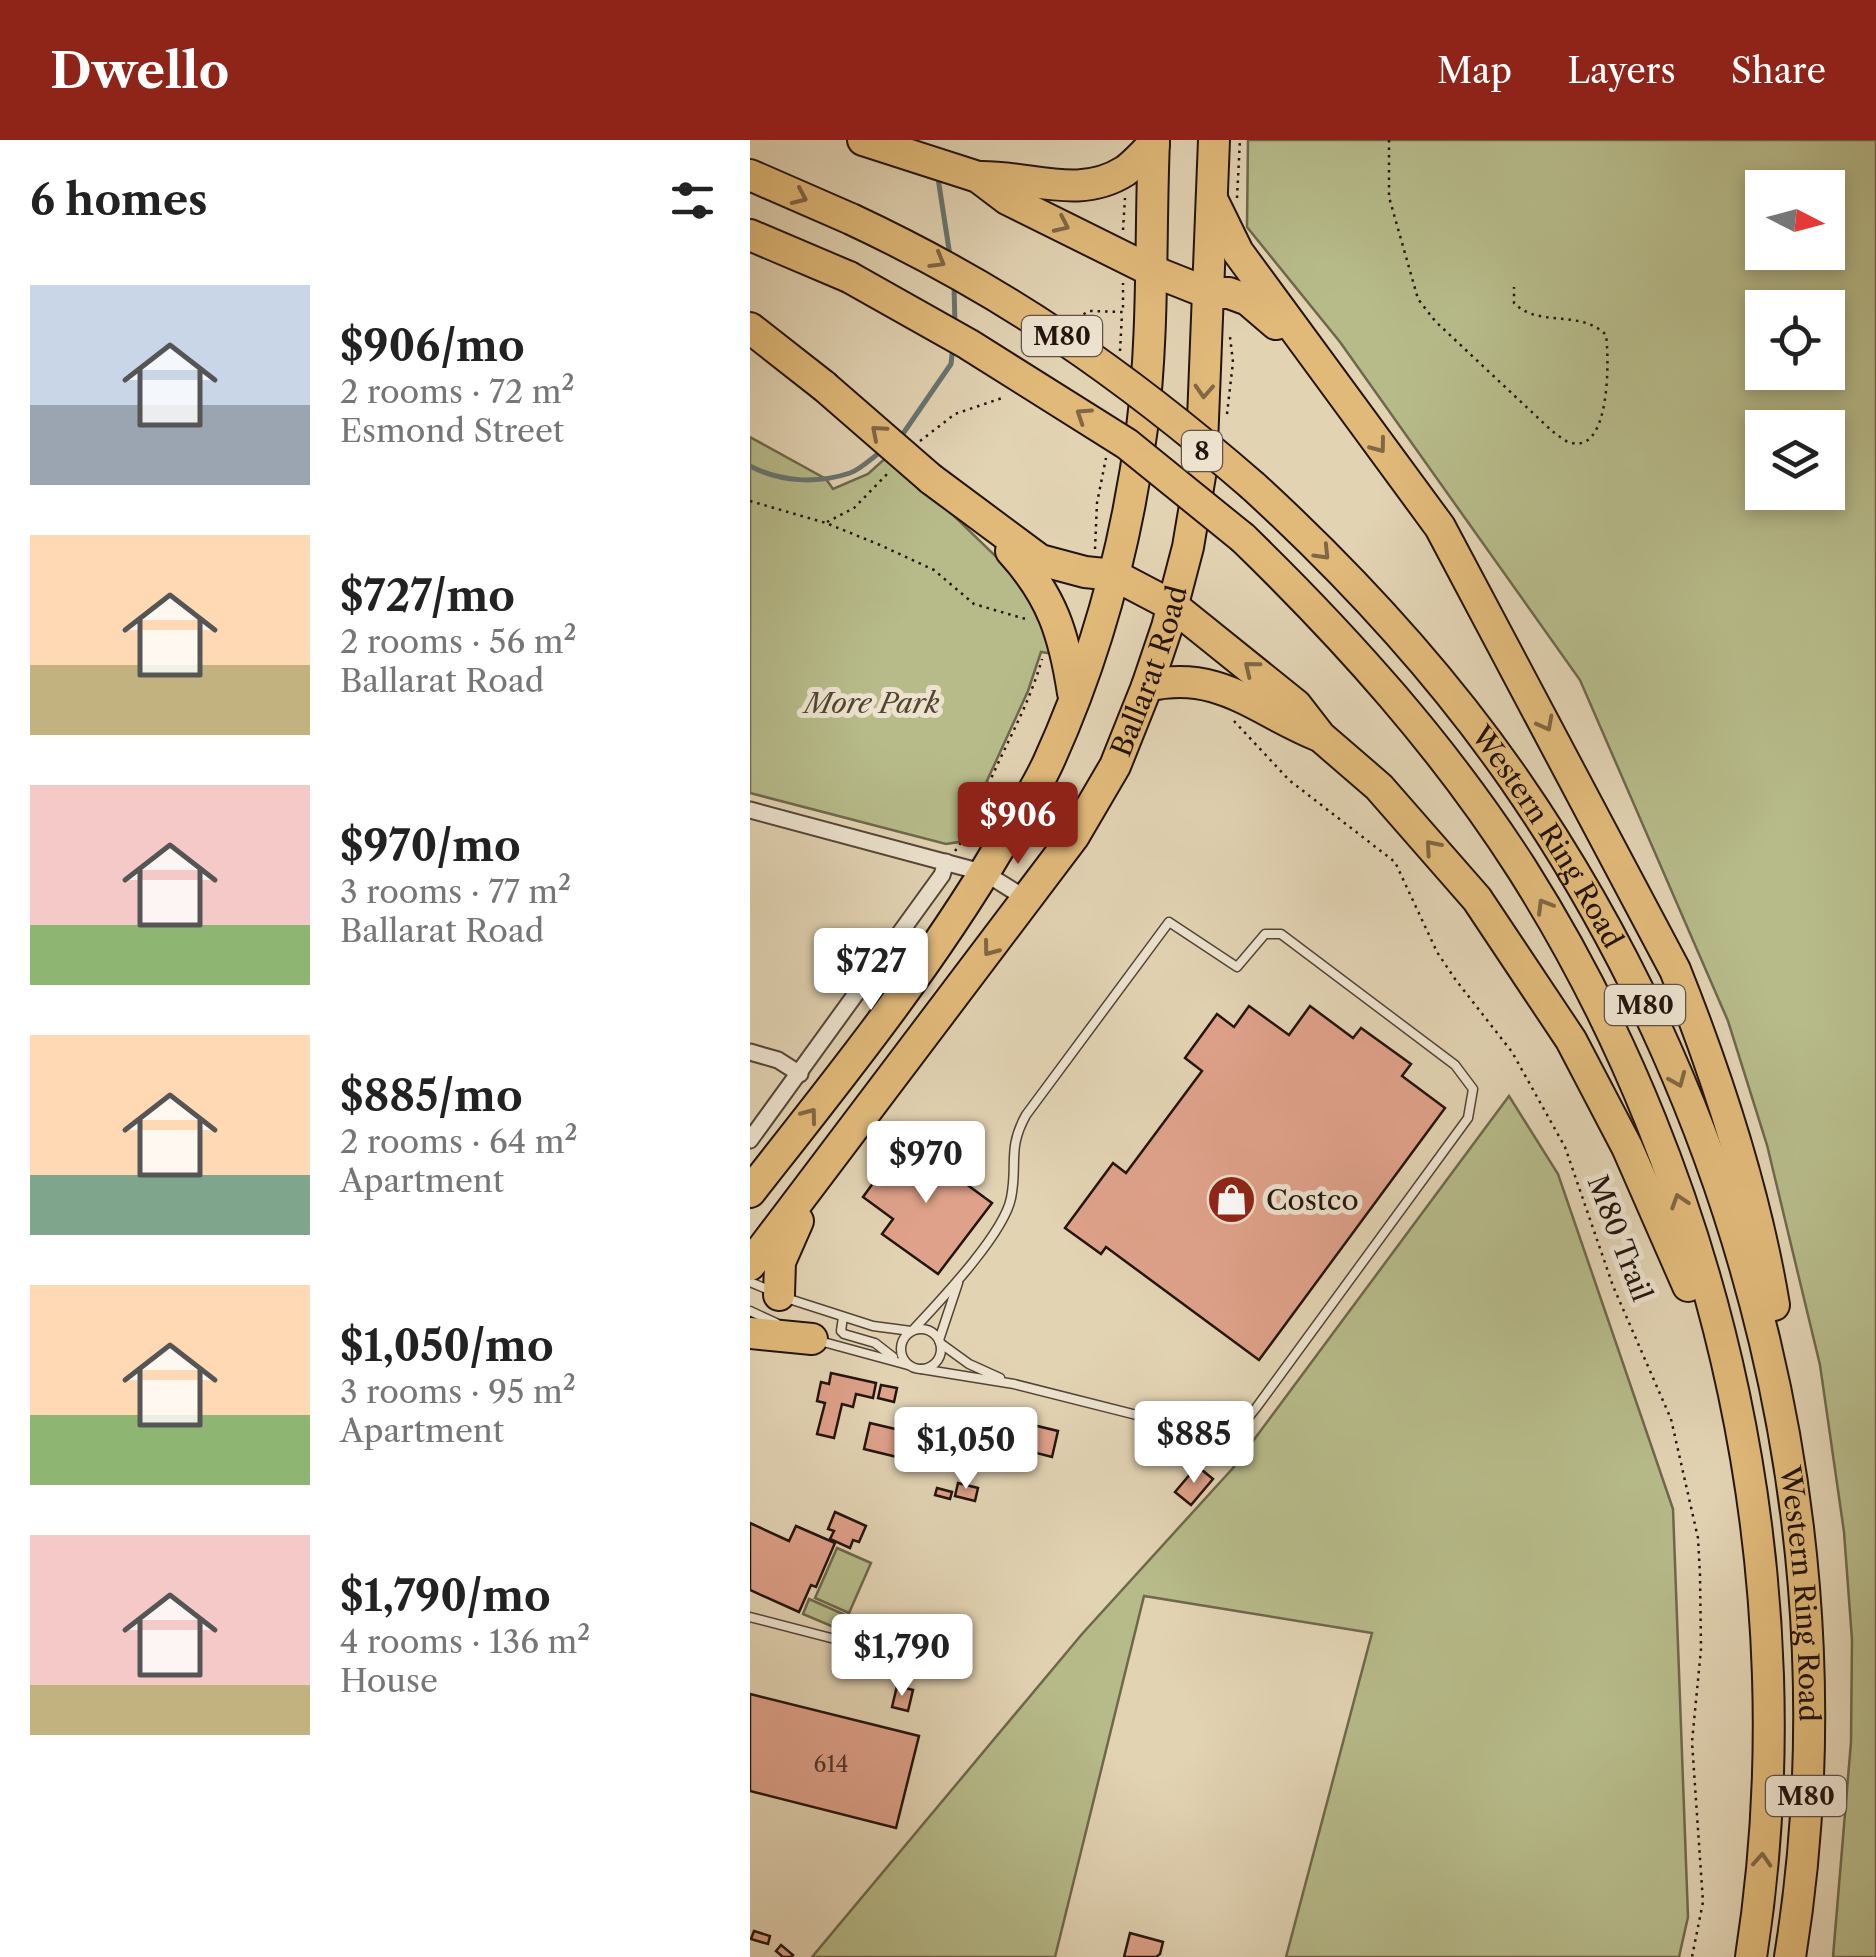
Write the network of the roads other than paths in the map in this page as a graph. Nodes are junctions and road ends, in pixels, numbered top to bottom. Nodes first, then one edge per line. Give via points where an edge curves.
1 (863, 140) edge
2 (1214, 140) edge
3 (1154, 142) edge
4 (750, 175) edge
5 (978, 177) junction
6 (1214, 203) junction
7 (750, 235) edge
8 (1150, 270) junction
9 (1208, 293) junction
10 (750, 328) edge
11 (1321, 367) junction
12 (972, 510) junction
13 (1114, 575) junction
14 (1173, 606) junction
15 (1148, 686) junction
16 (1074, 696) junction
17 (1320, 736) junction
18 (750, 810) edge
19 (946, 862) junction
20 (985, 872) junction
21 (1028, 900) junction
22 (750, 1052) edge
23 (800, 1074) junction
24 (750, 1140) edge
25 (827, 1164) junction
26 (750, 1192) edge
27 (750, 1266) edge
28 (962, 1274) junction
29 (750, 1282) edge
30 (780, 1295) junction
31 (750, 1311) edge
32 (843, 1318) junction
33 (912, 1330) junction
34 (750, 1333) edge
35 (812, 1339) junction
36 (940, 1342) junction
37 (896, 1360) junction
38 (908, 1365) junction
39 (921, 1369) junction
40 (1014, 1384) junction
41 (1752, 1499) junction
42 (750, 1617) edge
43 (1808, 1635) junction
44 (877, 1650) dead end
45 (1751, 1957) edge
46 (1790, 1957) edge

1 - 5 highway
2 - 6 highway, Ballarat Road / 8
3 - 5 highway via 1126,170 1092,185 1061,188
3 - 8 highway, 8
4 -> 43 highway, Western Ring Road / M80, bridge via 922,252 1011,303 1180,423 1303,532 1389,622 1514,778 1640,995 1718,1180 1785,1436
5 -> 8 highway via 1007,199
6 - 9 highway, Ballarat Road / 8
6 - 11 highway via 1238,252
41 -> 7 highway, Western Ring Road / M80, bridge via 1714,1316 1652,1122 1610,1027 1521,868 1381,680 1243,538 1127,444 912,310
8 - 9 highway
8 - 13 highway, 8 via 1142,427
9 - 11 highway via 1248,300
9 -> 14 highway, Ballarat Road / 8 via 1201,470
12 -> 10 highway, bridge
11 -> 43 highway via 1440,528 1675,970 1704,1044 1742,1161 1770,1282 1804,1492
12 - 13 highway via 1040,560
12 - 16 highway via 1016,556 1053,610
13 - 14 highway
13 - 16 highway, 8
14 - 15 highway, Ballarat Road / 8
17 -> 14 highway via 1296,705
15 - 17 highway via 1179,680 1224,688
15 - 21 highway, Ballarat Road / 8 via 1115,766
16 - 20 highway, 8 via 1036,786
41 -> 17 highway via 1728,1396 1685,1278 1628,1147 1571,1040 1477,899 1379,787
18 - 19 street
19 - 20 street
19 - 23 street
20 - 21 street
26 -> 20 highway, 8 via 934,951
21 -> 25 highway, Ballarat Road / 8
22 - 23 street
23 - 24 street
25 - 27 highway, Ballarat Road / 8
25 - 30 highway via 780,1262
28 - 33 lane
28 - 36 lane
28 - 40 lane via 1006,1214 1013,1147 1026,1115 1169,922 1237,967 1265,934 1281,934 1455,1064 1473,1089 1468,1118 1232,1432 1204,1432
29 - 30 lane
30 - 32 lane
31 - 35 lane
32 - 33 lane
32 - 37 lane via 840,1331 875,1343
33 - 36 lane via 930,1331
33 - 38 lane via 900,1347
34 - 35 highway
35 - 37 lane
36 - 39 lane via 938,1360
36 - 40 lane
37 - 38 lane
38 - 39 lane
39 - 40 lane
45 -> 41 highway, Western Ring Road / M80 via 1768,1762
42 - 44 lane
43 - 46 highway, Western Ring Road / M80 via 1807,1789

